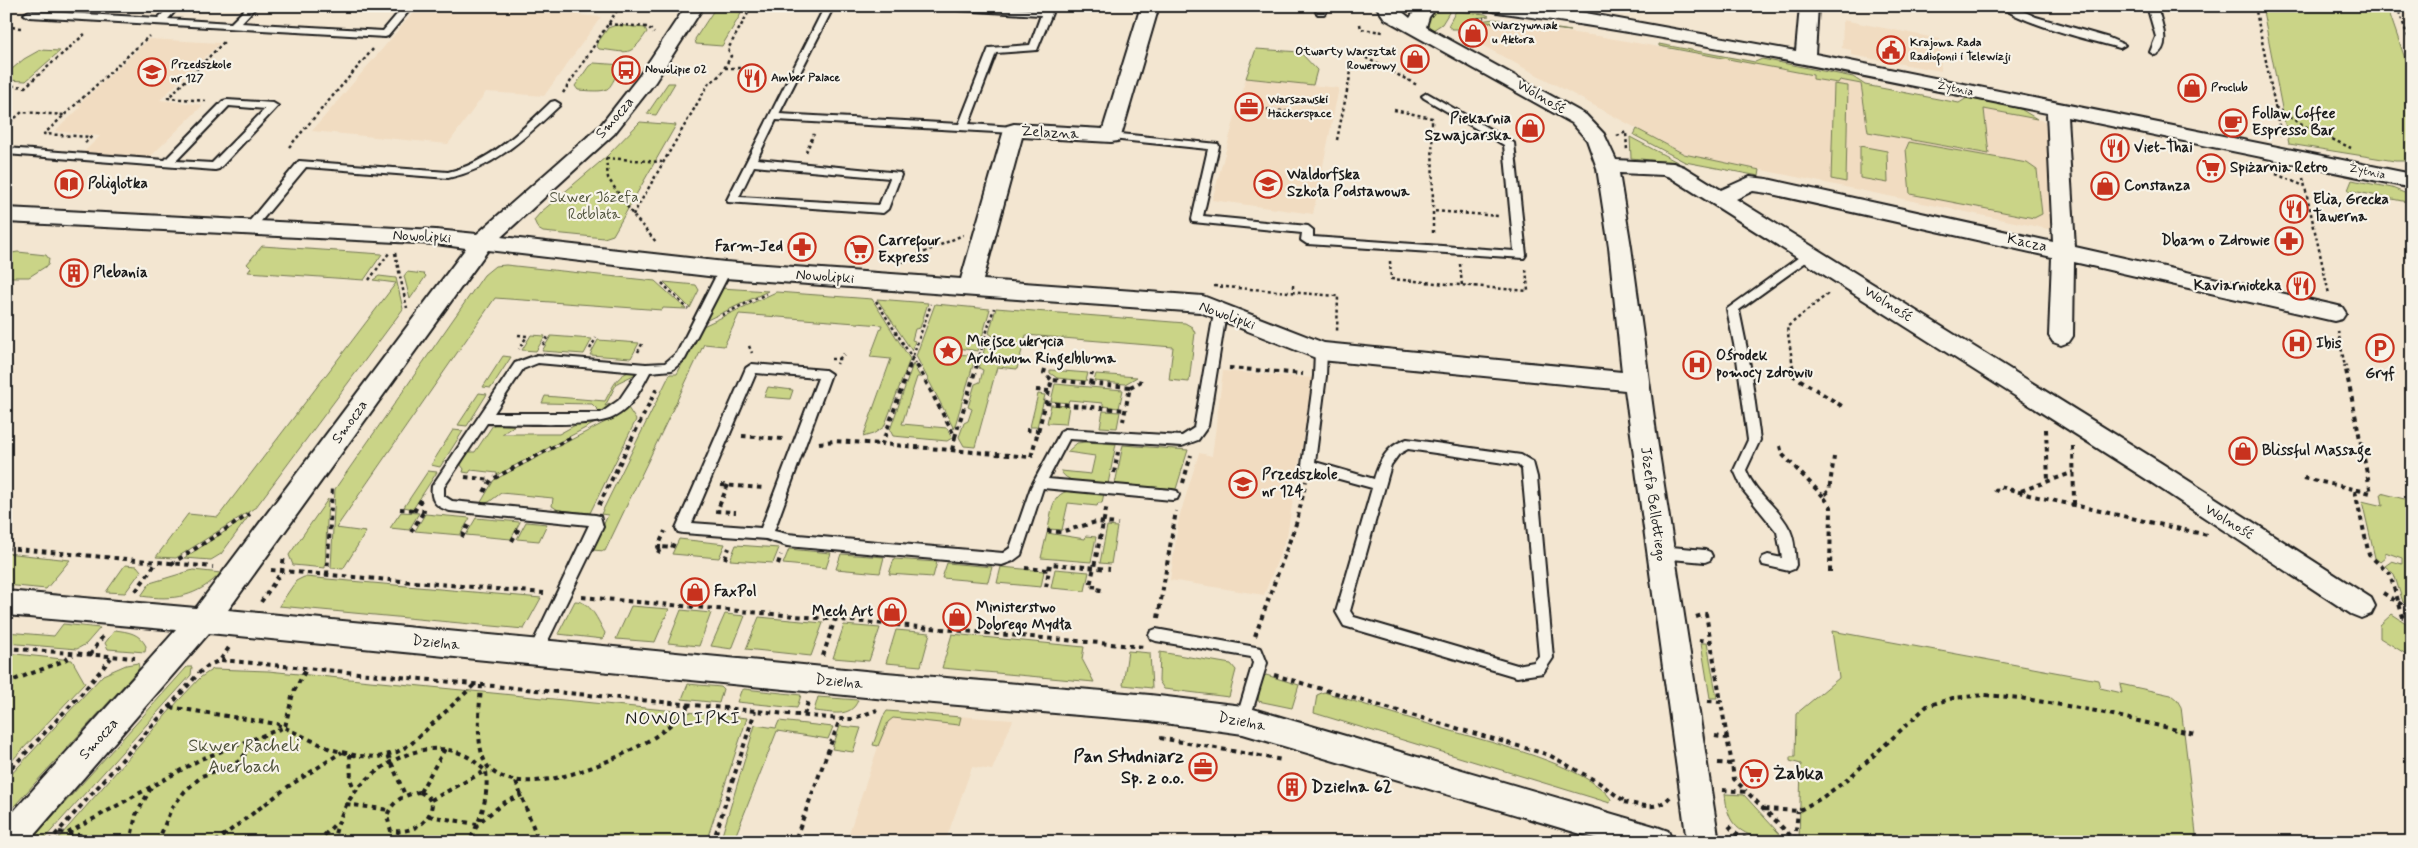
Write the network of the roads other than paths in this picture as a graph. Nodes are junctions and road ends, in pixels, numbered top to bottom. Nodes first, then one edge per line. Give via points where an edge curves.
1 (176, 6) edge
2 (253, 6) edge
3 (409, 6) edge
4 (830, 6) edge
5 (940, 6) edge
6 (1150, 6) edge
7 (1386, 6) edge
8 (1429, 6) edge
9 (1809, 6) edge
10 (2005, 6) edge
11 (2152, 6) edge
12 (703, 7) edge
13 (1492, 12) edge
14 (29, 14) dead end
15 (163, 21) junction
16 (234, 25) junction
17 (1416, 29) junction
18 (2120, 46) dead end
19 (2155, 52) dead end
20 (1805, 59) junction
21 (1426, 93) road end
22 (555, 104) road end
23 (2057, 110) junction
24 (773, 117) junction
25 (963, 127) junction
26 (1014, 130) junction
27 (1111, 136) junction
28 (6, 151) edge
29 (751, 162) junction
30 (167, 164) junction
31 (1606, 166) junction
32 (2412, 181) edge
33 (1721, 198) junction
34 (6, 215) edge
35 (248, 229) junction
36 (482, 242) junction
37 (1809, 254) junction
38 (2062, 262) junction
39 (725, 270) junction
40 (970, 287) junction
41 (1220, 313) junction
42 (2334, 313) road end
43 (2060, 336) dead end
44 (1320, 351) junction
45 (646, 368) junction
46 (1635, 382) junction
47 (483, 418) junction
48 (1040, 483) junction
49 (1379, 485) junction
50 (1176, 497) road end
51 (766, 534) junction
52 (1660, 552) junction
53 (1705, 556) dead end
54 (1768, 561) dead end
55 (2368, 597) road end
56 (6, 603) edge
57 (204, 620) junction
58 (1155, 641) road end
59 (535, 653) junction
60 (1243, 720) junction
61 (7, 842) edge
62 (1657, 842) edge
63 (1703, 842) edge

1 - 15 lane
2 - 16 lane
3 - 16 lane via 385,34
4 - 24 lane
5 - 25 lane via 1047,13 1034,48 992,50
6 - 27 street
7 - 17 street, Wolność via 1392,15
8 - 17 street via 1420,15
9 - 20 street
10 - 18 lane via 2025,18 2093,35
11 - 19 lane via 2161,37
12 - 36 street, Smocza via 607,130
13 - 20 street, Żytnia via 1569,16
14 - 15 lane
15 - 16 lane
17 - 31 street, Wolność via 1579,119 1598,140
20 - 23 street, Żytnia
21 - 27 lane via 1509,143 1520,255 1307,240 1308,230 1198,219 1214,146
22 - 35 lane via 486,162 459,174 303,163
23 - 32 street, Żytnia
23 - 38 street via 2064,232
24 - 25 lane
24 - 29 lane
25 - 26 lane
26 - 27 street, Żelazna
26 - 40 street, Żelazna
28 - 30 lane
29 - 29 lane via 732,200 883,210 896,174
30 - 30 lane via 215,168 272,106 227,103
31 - 33 street, Wolność via 1672,169
31 - 46 street, Józefa Bellottiego via 1622,262
33 - 37 street, Wolność
33 - 38 street, Kacza via 1757,184
34 - 35 street, Nowolipki
35 - 36 street, Nowolipki
36 - 39 street, Nowolipki
36 - 57 street, Smocza
37 - 54 lane via 1733,309 1744,359 1754,440 1740,470 1748,490 1781,526 1789,565
37 - 55 street, Wolność via 2285,556
38 - 42 street, Kacza
38 - 43 street
39 - 40 street, Nowolipki
39 - 45 lane via 681,356 668,367
40 - 41 street, Nowolipki via 1203,304
41 - 44 street, Nowolipki
41 - 48 lane via 1202,426 1194,436 1182,441 1069,433 1063,438
44 - 46 street, Nowolipki
44 - 49 lane via 1320,376 1308,465
45 - 47 lane via 626,403 602,418
45 - 47 lane via 530,360 515,370
46 - 52 street, Józefa Bellottiego
47 - 59 lane via 438,486 440,501 450,506 596,520 596,527
48 - 50 lane
48 - 51 lane via 1016,550 1008,558 787,540
49 - 49 lane via 1388,458 1395,449 1407,444 1521,460 1528,466 1546,658 1538,668 1517,670 1349,622 1343,612
51 - 51 lane via 683,528 752,368 825,374
52 - 53 lane
52 - 63 street, Józefa Bellottiego
56 - 57 street, Dzielna
57 - 59 street, Dzielna
57 - 61 street, Smocza
58 - 60 lane via 1256,652 1260,663
59 - 60 street, Dzielna via 1150,708
60 - 62 street, Dzielna

